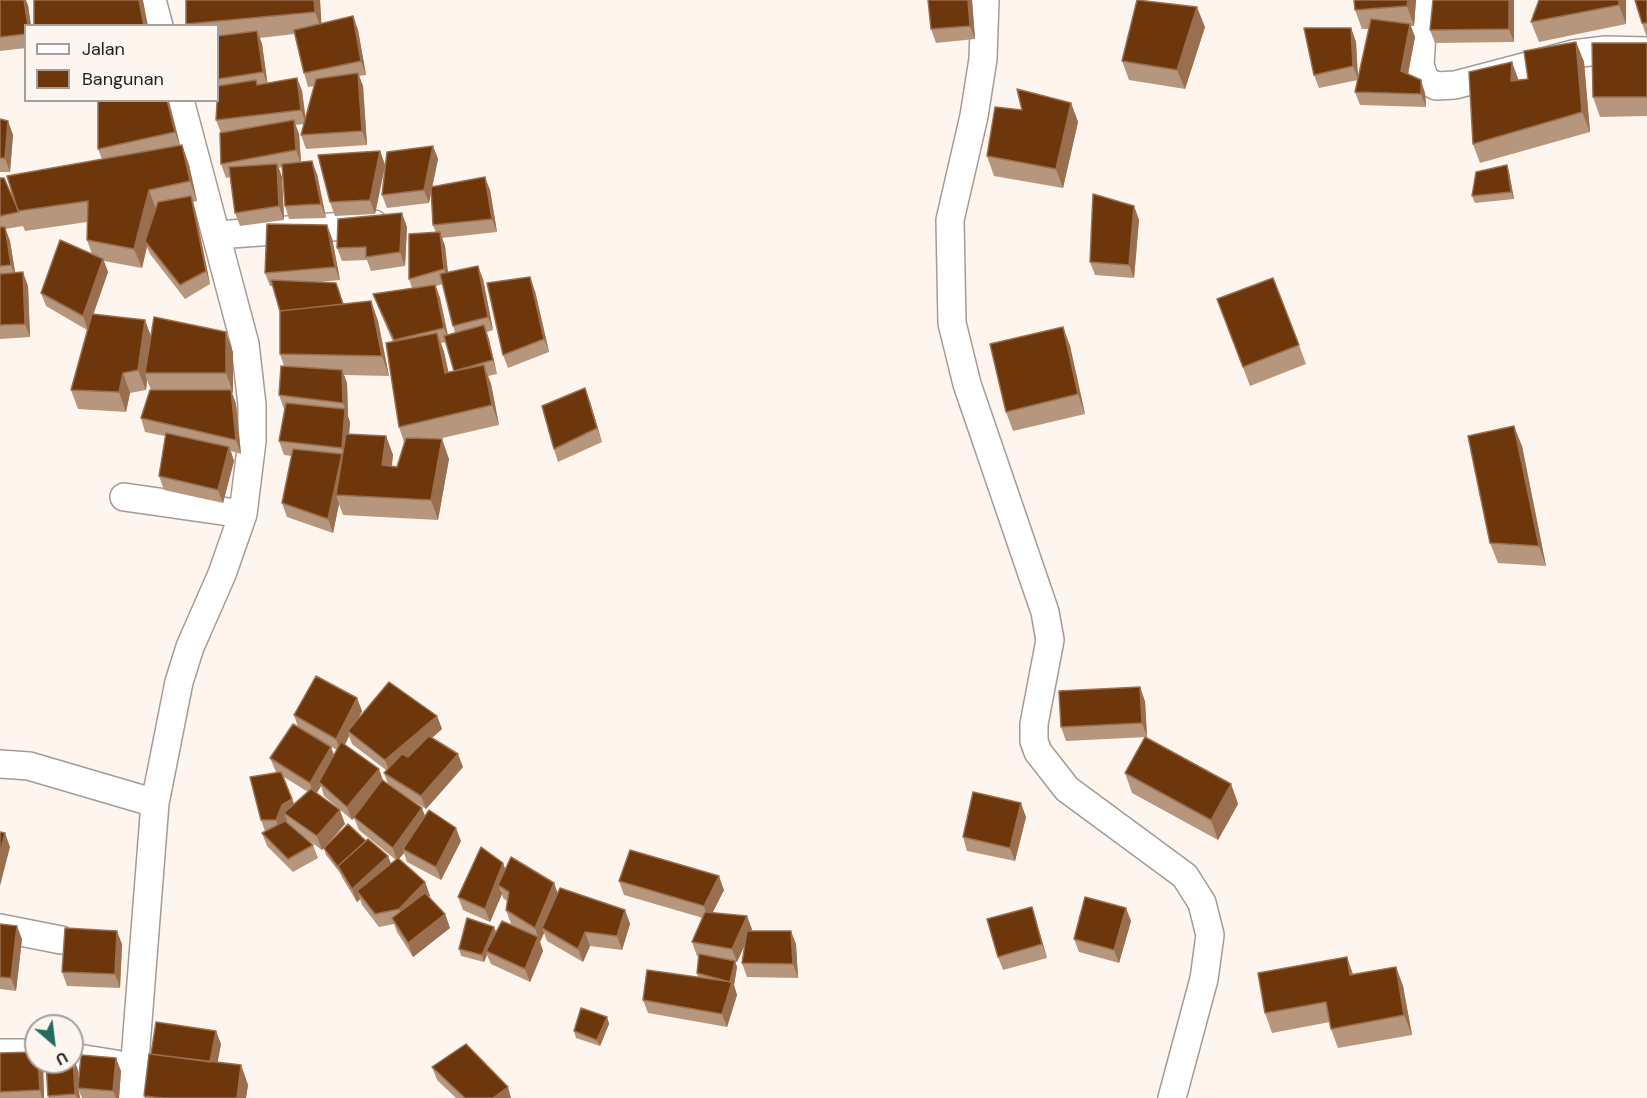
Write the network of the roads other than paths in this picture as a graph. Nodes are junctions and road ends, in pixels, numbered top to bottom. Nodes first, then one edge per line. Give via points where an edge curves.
1 (152, 0) edge
2 (985, 0) edge
3 (1424, 0) edge
4 (158, 24) edge
5 (1647, 51) edge
6 (180, 102) edge
7 (388, 223) edge
8 (217, 235) junction
9 (124, 497) dead end
10 (243, 514) junction
11 (0, 764) edge
12 (155, 803) junction
13 (0, 928) edge
14 (61, 940) dead end
15 (0, 1053) edge
16 (24, 1053) edge
17 (84, 1059) edge
18 (135, 1067) junction
19 (132, 1098) edge
20 (1172, 1098) edge

1 - 4 street
2 - 20 street via 983,59 974,116 950,220 952,322 967,384 1045,612 1050,640 1034,724 1038,752 1067,789 1185,876 1202,903 1210,935 1204,979
3 - 5 street via 1420,65 1425,80 1436,86 1455,85 1573,54
6 - 8 street via 183,155
7 - 8 street
8 - 10 street via 245,344 252,405
9 - 10 street
10 - 12 street via 179,682
11 - 12 street via 29,766
12 - 18 street
13 - 14 street
15 - 16 street
17 - 18 street
18 - 19 street

